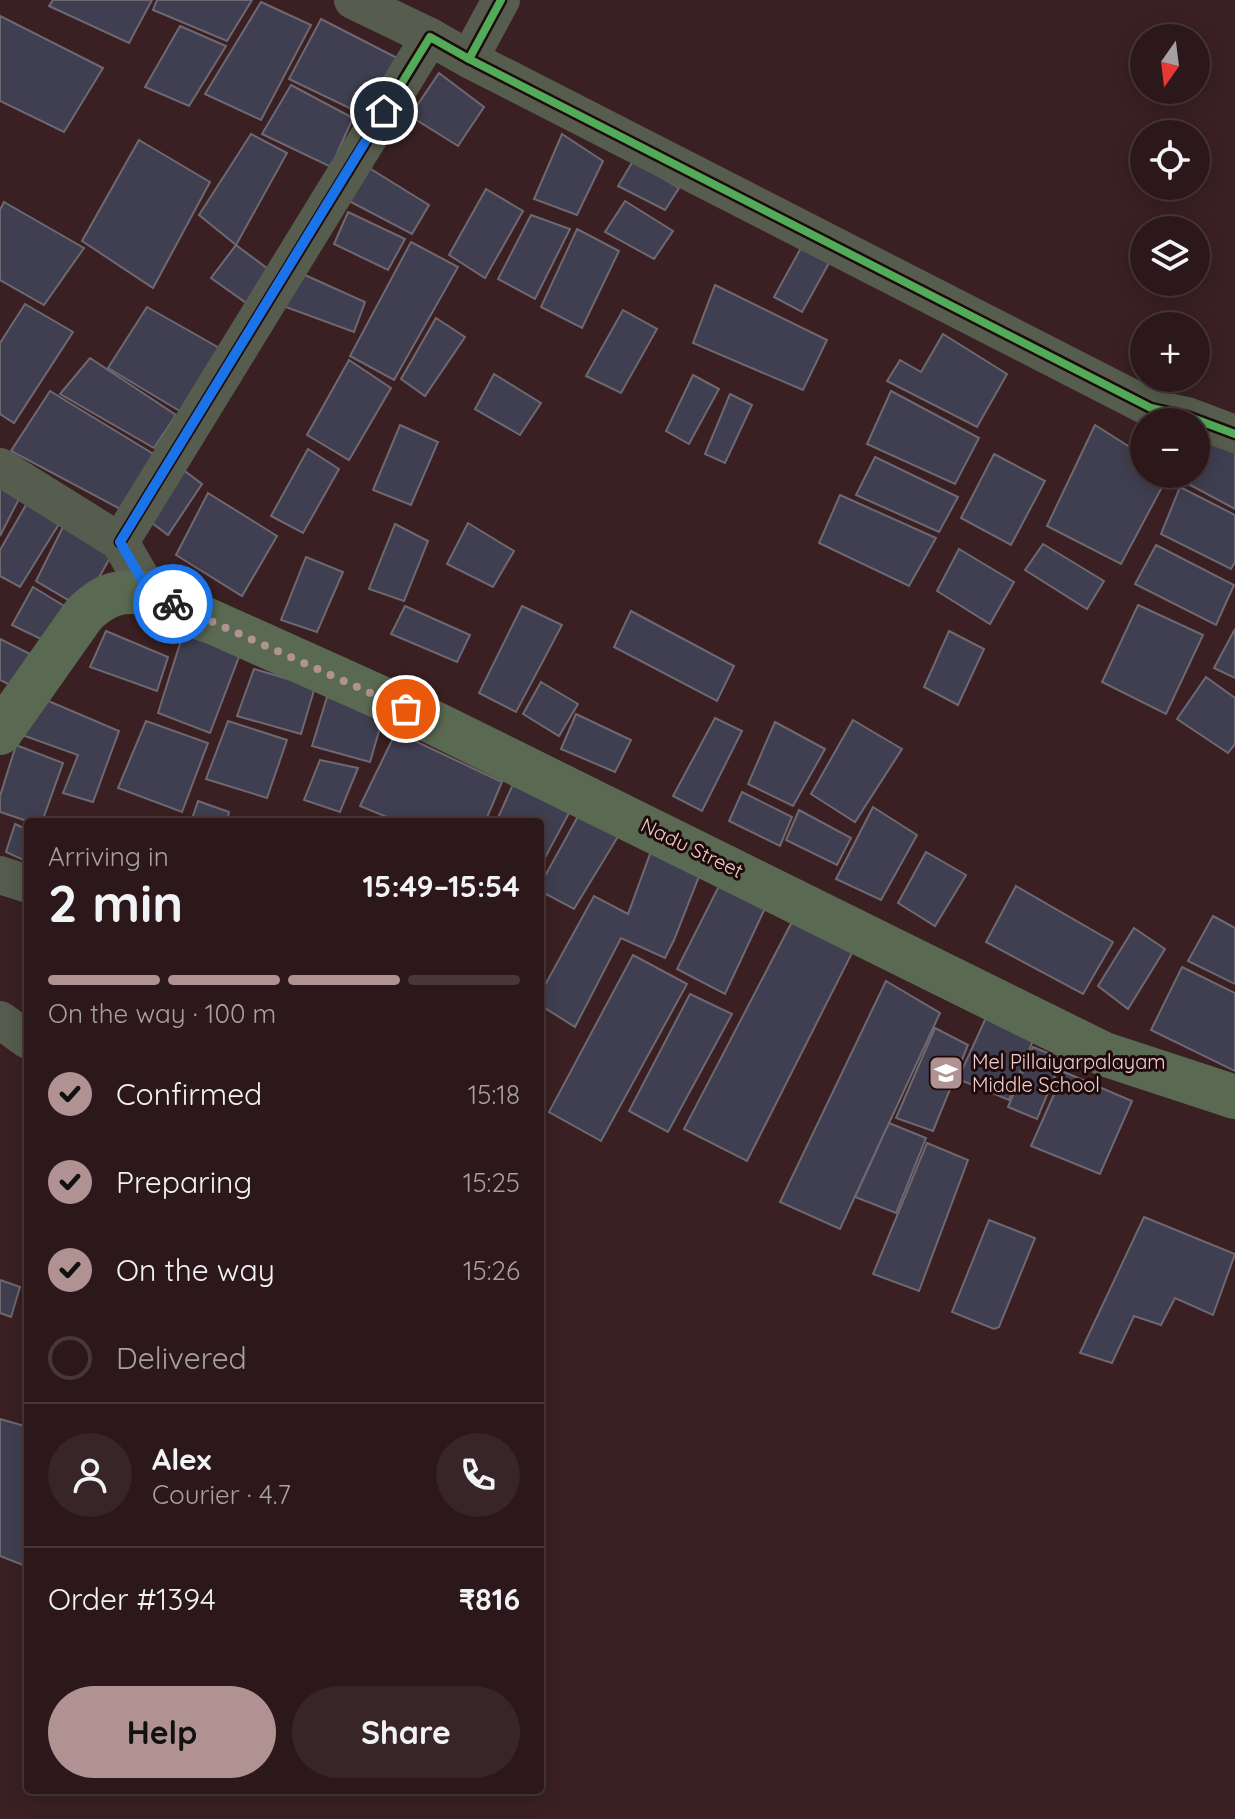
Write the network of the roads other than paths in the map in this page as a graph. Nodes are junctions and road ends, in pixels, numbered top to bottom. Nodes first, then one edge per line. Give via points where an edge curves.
1 (353, 0) edge
2 (501, 0) edge
3 (430, 37) junction
4 (469, 59) junction
5 (1235, 434) edge
6 (0, 467) edge
7 (120, 542) junction
8 (150, 594) junction
9 (0, 733) edge
10 (0, 875) edge
11 (24, 883) edge
12 (0, 1020) edge
13 (24, 1037) edge
14 (1235, 1097) edge

1 - 3 street
2 - 4 street
3 - 4 street
3 - 7 street
4 - 5 street via 1151,408
6 - 7 street
7 - 8 street
8 - 9 main road via 127,590 98,600
8 - 14 main road, Nadu Street via 433,722 1104,1054
10 - 11 street
12 - 13 street

